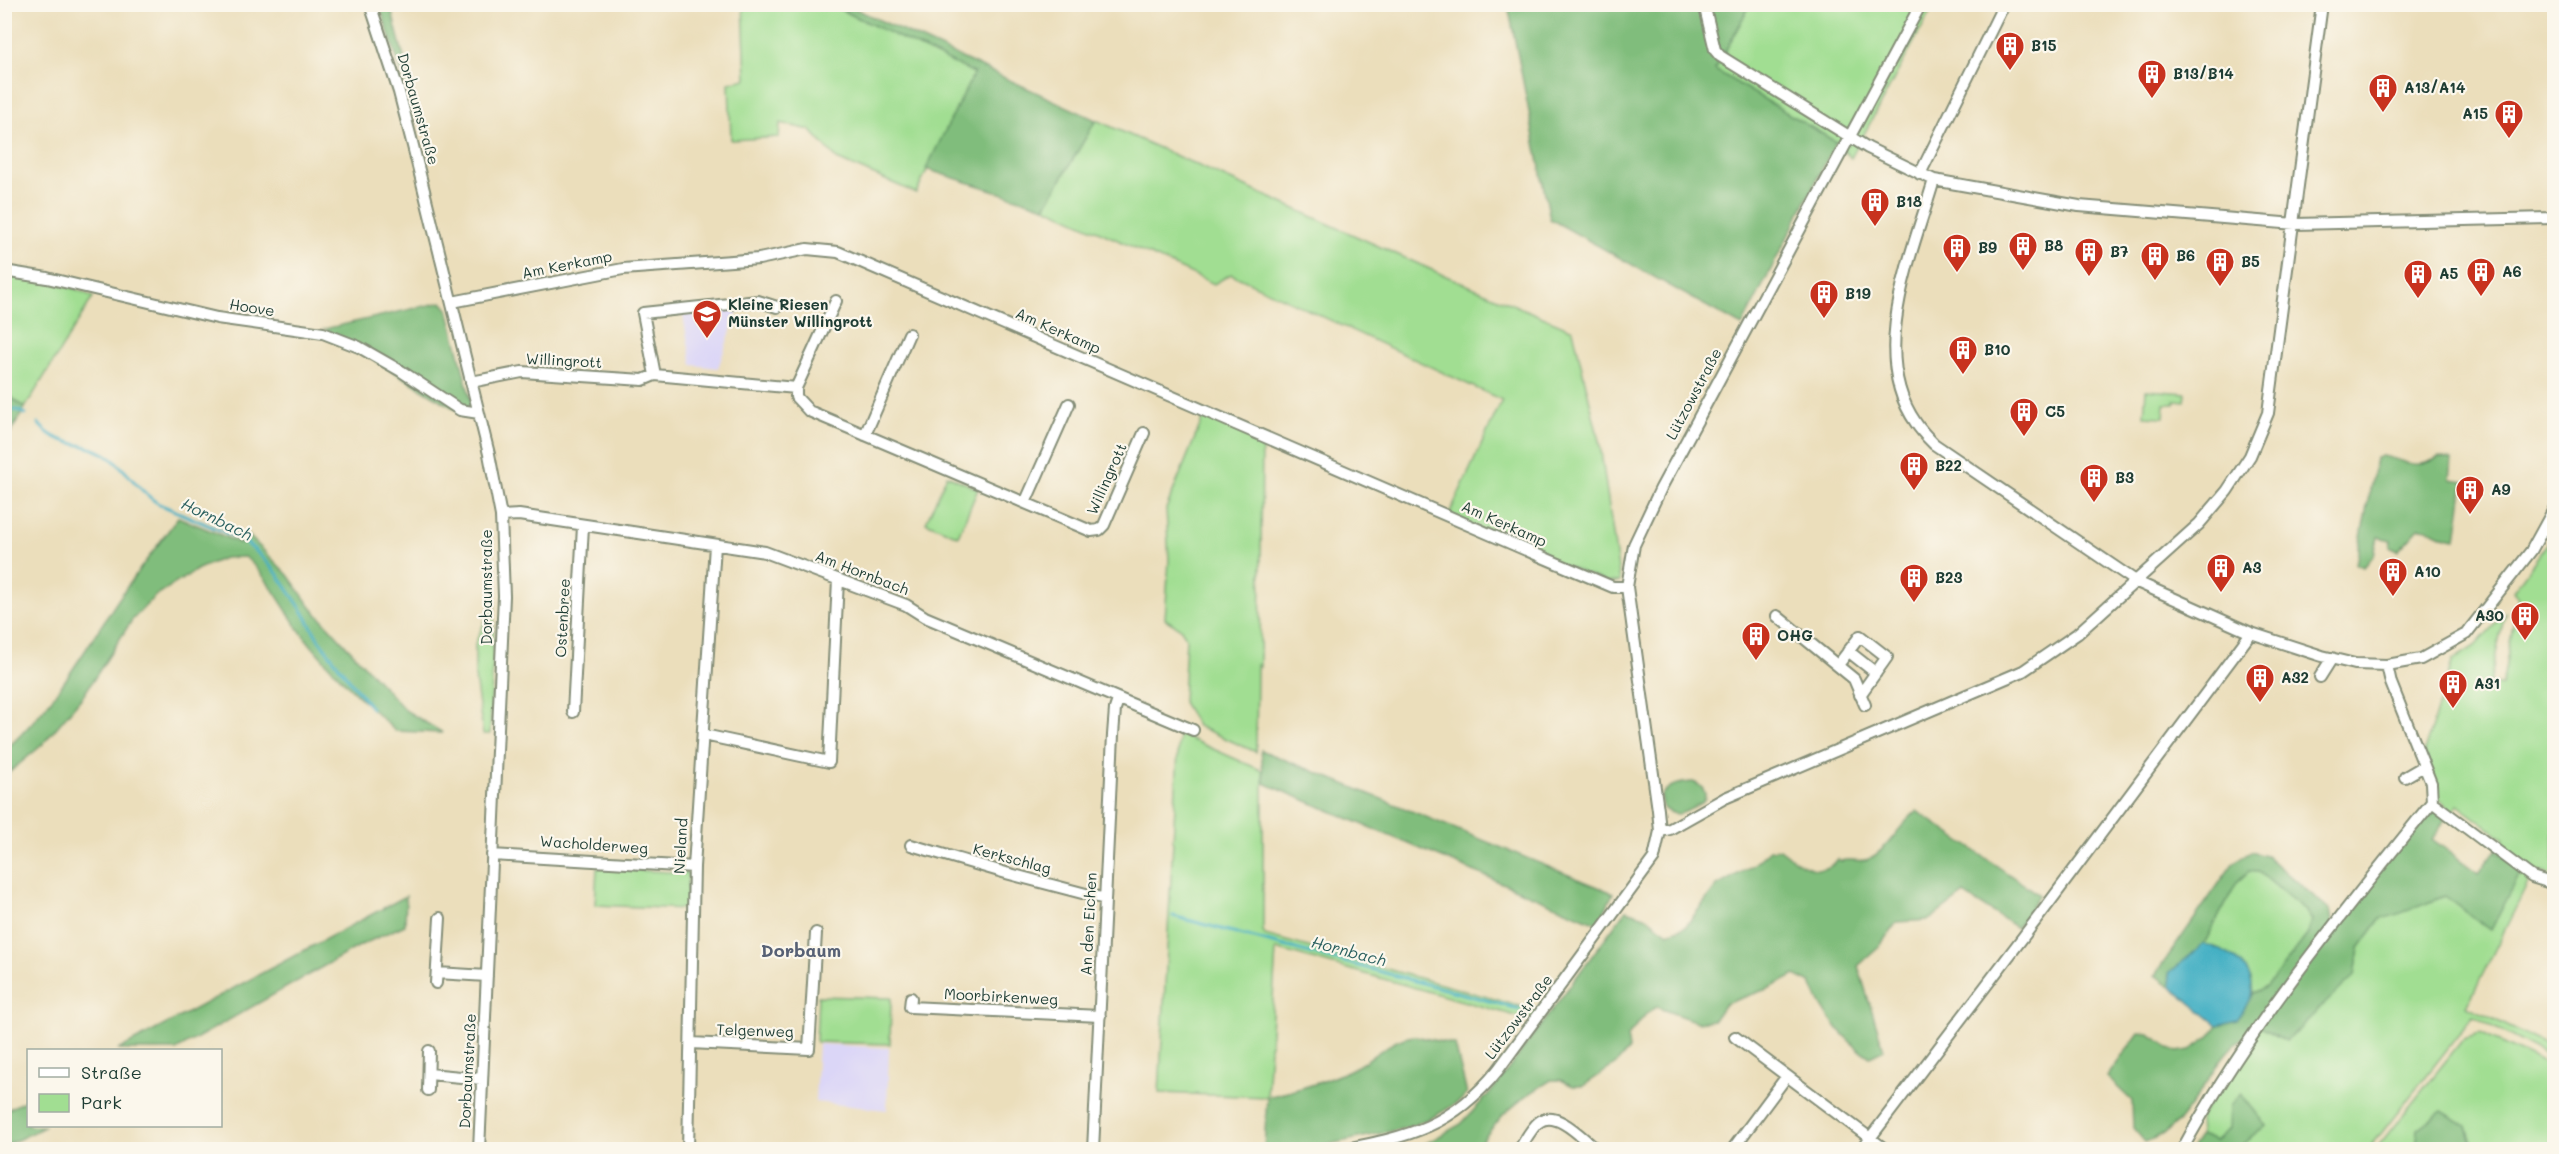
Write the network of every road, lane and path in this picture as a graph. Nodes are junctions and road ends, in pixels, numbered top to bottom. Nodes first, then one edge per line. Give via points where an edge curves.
1 (370, 4) edge
2 (1704, 4) edge
3 (1921, 4) edge
4 (2004, 4) edge
5 (2322, 4) edge
6 (1851, 138) junction
7 (1920, 174) junction
8 (1934, 180) junction
9 (2554, 218) edge
10 (2295, 224) junction
11 (4, 271) edge
12 (836, 301) dead end
13 (452, 303) junction
14 (777, 307) dead end
15 (909, 334) dead end
16 (656, 375) junction
17 (471, 382) junction
18 (796, 388) junction
19 (1069, 404) dead end
20 (479, 413) junction
21 (1144, 433) dead end
22 (865, 435) junction
23 (1025, 503) junction
24 (2554, 509) edge
25 (501, 516) junction
26 (583, 526) junction
27 (715, 545) junction
28 (838, 580) junction
29 (2137, 582) junction
30 (1627, 587) junction
31 (1777, 616) dead end
32 (2251, 633) junction
33 (1848, 651) junction
34 (2332, 658) junction
35 (1838, 665) junction
36 (2387, 665) junction
37 (1876, 673) junction
38 (2320, 676) dead end
39 (1118, 700) junction
40 (573, 712) dead end
41 (1192, 730) dead end
42 (704, 735) junction
43 (2424, 766) junction
44 (2405, 777) dead end
45 (2432, 802) junction
46 (1660, 831) junction
47 (911, 845) dead end
48 (492, 855) junction
49 (694, 867) junction
50 (2554, 884) edge
51 (1105, 899) junction
52 (440, 918) dead end
53 (816, 933) dead end
54 (487, 976) junction
55 (911, 998) dead end
56 (1100, 1016) junction
57 (1735, 1037) dead end
58 (691, 1043) junction
59 (429, 1051) dead end
60 (429, 1074) junction
61 (1787, 1076) junction
62 (482, 1078) junction
63 (428, 1090) dead end
64 (1870, 1137) junction
65 (479, 1149) edge
66 (688, 1149) edge
67 (1093, 1149) edge
68 (1341, 1149) edge
69 (1519, 1149) edge
70 (1597, 1149) edge
71 (1732, 1149) edge
72 (1861, 1149) edge
73 (1886, 1149) edge
74 (2182, 1149) edge

1 - 13 street, Dorbaumstraße via 399,92
2 - 6 street via 1715,50 1720,56
3 - 6 street, Lützowstraße
4 - 7 street
5 - 10 street
6 - 7 street
6 - 30 street, Lützowstraße via 1640,529
7 - 8 street
8 - 10 street via 2079,206
8 - 29 street via 1897,307 1894,333 1896,373 1915,423 1934,444
9 - 10 street
10 - 29 street via 2268,413 2250,456 2199,524
11 - 20 street, Hoove via 217,318 323,333 359,347 460,410
12 - 18 street
13 - 17 street, Dorbaumstraße
13 - 30 street, Am Kerkamp via 623,269 759,259 807,249 838,252 1547,559 1613,587
14 - 16 street via 758,302 643,313
15 - 22 street
16 - 17 street, Willingrott via 643,380 522,372
16 - 18 street, Willingrott
17 - 20 street, Dorbaumstraße
18 - 22 street, Willingrott via 796,397 809,411
19 - 23 street
20 - 25 street, Dorbaumstraße
21 - 23 street, Willingrott via 1099,530 1091,531
22 - 23 street, Willingrott
24 - 36 street via 2531,551 2466,634 2421,659
25 - 26 street, Am Hornbach via 519,515
25 - 48 street, Dorbaumstraße via 504,596
26 - 27 street, Am Hornbach
26 - 40 street, Ostenbree
27 - 28 street, Am Hornbach via 765,552
27 - 42 street, Nieland
28 - 39 street, Am Hornbach via 906,605 925,617
28 - 42 street via 829,762
29 - 32 street
29 - 46 street via 2077,633 2023,671 1725,798
30 - 46 street, Lützowstraße
31 - 35 street
32 - 34 street
32 - 64 street
33 - 35 street
33 - 37 street
33 - 37 street via 1860,636 1887,657
34 - 36 street via 2355,664
34 - 38 street
35 - 37 street via 1854,679 1862,700
36 - 43 street
39 - 41 street, Am Hornbach
39 - 51 street, An den Eichen
42 - 49 street, Nieland
43 - 44 street
43 - 45 street via 2431,783
45 - 50 street via 2532,877
45 - 74 street via 2235,1060
46 - 68 street, Lützowstraße via 1647,870 1480,1092 1455,1112 1417,1131
47 - 51 street, Kerkschlag
48 - 49 street, Wacholderweg
48 - 54 street, Dorbaumstraße
49 - 58 street, Nieland
51 - 56 street, An den Eichen
52 - 54 street via 437,978
53 - 58 street, Telgenweg via 809,1048
54 - 62 street, Dorbaumstraße
55 - 56 street, Moorbirkenweg via 910,1007
56 - 67 street, An den Eichen
57 - 61 street
58 - 66 street, Nieland
59 - 60 street
60 - 62 street
60 - 63 street
61 - 64 street
61 - 71 street
62 - 65 street, Dorbaumstraße
64 - 72 street
64 - 73 street
69 - 70 street via 1538,1123 1548,1118 1559,1121

